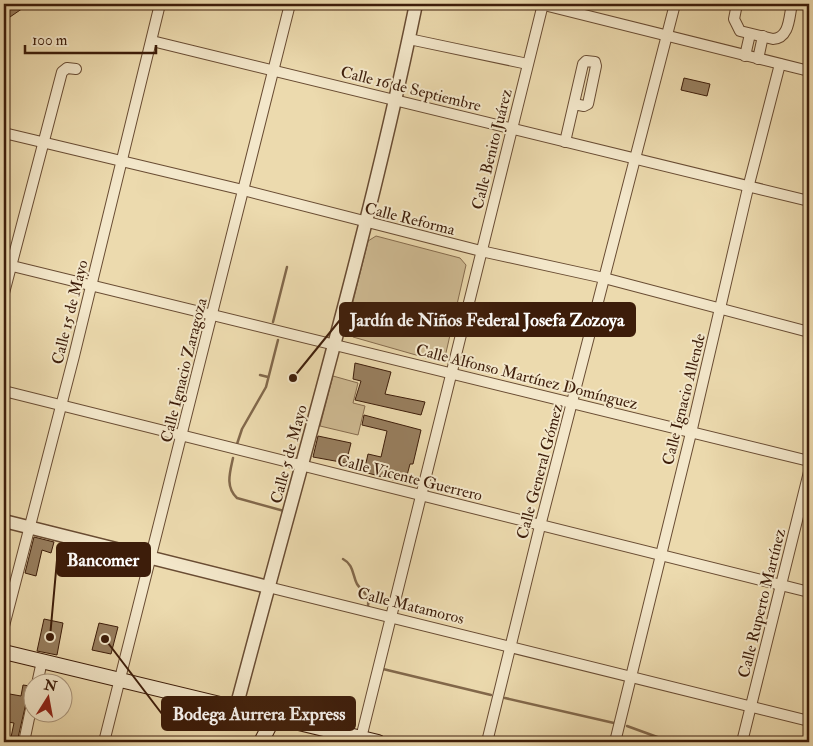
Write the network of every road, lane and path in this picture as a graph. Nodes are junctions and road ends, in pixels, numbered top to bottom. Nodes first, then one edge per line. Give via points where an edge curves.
1 (160, 4) edge
2 (290, 4) edge
3 (416, 4) edge
4 (542, 4) edge
5 (675, 4) edge
6 (737, 4) edge
7 (792, 4) edge
8 (750, 34) junction
9 (762, 36) junction
10 (667, 37) junction
11 (409, 40) junction
12 (152, 41) junction
13 (745, 56) junction
14 (758, 59) junction
15 (522, 63) dead end
16 (780, 64) junction
17 (76, 69) dead end
18 (272, 70) junction
19 (809, 71) edge
20 (395, 100) junction
21 (574, 104) dead end
22 (511, 128) junction
23 (4, 133) edge
24 (45, 142) junction
25 (565, 142) junction
26 (634, 160) junction
27 (123, 161) junction
28 (748, 188) junction
29 (243, 190) junction
30 (809, 201) edge
31 (364, 223) junction
32 (481, 251) junction
33 (8, 265) edge
34 (604, 278) junction
35 (91, 284) junction
36 (4, 293) edge
37 (720, 308) junction
38 (212, 314) junction
39 (809, 332) edge
40 (334, 344) junction
41 (451, 373) junction
42 (4, 392) edge
43 (572, 403) junction
44 (61, 406) junction
45 (691, 432) junction
46 (182, 437) junction
47 (809, 461) edge
48 (303, 465) junction
49 (809, 472) edge
50 (420, 495) junction
51 (4, 521) edge
52 (540, 526) junction
53 (30, 528) junction
54 (660, 555) junction
55 (150, 557) junction
56 (781, 586) junction
57 (268, 587) junction
58 (809, 592) edge
59 (390, 616) junction
60 (4, 626) edge
61 (510, 646) junction
62 (4, 652) edge
63 (42, 661) junction
64 (39, 674) edge
65 (631, 677) junction
66 (118, 679) junction
67 (750, 707) junction
68 (236, 708) junction
69 (274, 717) junction
70 (809, 721) edge
71 (28, 724) edge
72 (361, 738) junction
73 (24, 742) edge
74 (104, 742) edge
75 (260, 742) edge
76 (378, 742) edge
77 (487, 742) edge
78 (615, 742) edge
79 (742, 742) edge

1 - 12 street, Calle 15 de Mayo
2 - 18 street, Calle Ignacio Zaragoza
3 - 11 street, Calle 5 de Mayo
4 - 10 street
4 - 22 street, Calle Benito Juárez
5 - 10 street, Calle General Gómez
6 - 8 street via 735,25 740,31
7 - 9 street via 782,37
8 - 9 street
8 - 13 street
9 - 14 street
10 - 13 street
10 - 26 street, Calle General Gómez
11 - 15 street
11 - 20 street, Calle 5 de Mayo
12 - 18 street, Calle 16 de Septiembre
12 - 27 street, Calle 15 de Mayo
13 - 14 street
14 - 16 street
16 - 19 street
16 - 28 street, Calle Ignacio Allende
17 - 24 street via 67,68 62,72
18 - 20 street, Calle 16 de Septiembre
18 - 29 street, Calle Ignacio Zaragoza
20 - 22 street, Calle 16 de Septiembre
20 - 31 street, Calle 5 de Mayo
21 - 25 street
22 - 25 street, Calle 16 de Septiembre
22 - 32 street, Calle Benito Juárez
23 - 24 street, Calle Reforma
24 - 27 street, Calle Reforma
24 - 33 street
25 - 26 street, Calle 16 de Septiembre
26 - 28 street, Calle 16 de Septiembre
26 - 34 street, Calle General Gómez
27 - 29 street, Calle Reforma
27 - 35 street, Calle 15 de Mayo
28 - 30 street, Calle 16 de Septiembre
28 - 37 street, Calle Ignacio Allende
29 - 31 street, Calle Reforma
29 - 38 street, Calle Ignacio Zaragoza
31 - 32 street, Calle Reforma
31 - 40 street, Calle 5 de Mayo
32 - 34 street, Calle Reforma
32 - 41 street, Calle Benito Juárez
33 - 35 street, Calle Alfonso Martínez Domínguez
33 - 36 street
34 - 37 street, Calle Reforma
34 - 43 street, Calle General Gómez
35 - 38 street, Calle Alfonso Martínez Domínguez
35 - 44 street, Calle 15 de Mayo
37 - 39 street, Calle Reforma
37 - 45 street, Calle Ignacio Allende
38 - 40 street, Calle Alfonso Martínez Domínguez
38 - 46 street, Calle Ignacio Zaragoza
40 - 41 street, Calle Alfonso Martínez Domínguez
40 - 48 street, Calle 5 de Mayo
41 - 43 street, Calle Alfonso Martínez Domínguez
41 - 50 street, Calle Benito Juárez
42 - 44 street, Calle Vicente Guerrero
43 - 45 street, Calle Alfonso Martínez Domínguez
43 - 52 street, Calle General Gómez
44 - 46 street, Calle Vicente Guerrero
44 - 53 street, Calle 15 de Mayo
45 - 47 street, Calle Alfonso Martínez Domínguez
45 - 54 street, Calle Ignacio Allende
46 - 48 street, Calle Vicente Guerrero
46 - 55 street, Calle Ignacio Zaragoza
48 - 50 street, Calle Vicente Guerrero
48 - 57 street, Calle 5 de Mayo
49 - 56 street, Calle Ruperto Martínez
50 - 52 street, Calle Vicente Guerrero
50 - 59 street, Calle Benito Juárez
51 - 53 street, Calle Matamoros
52 - 54 street, Calle Vicente Guerrero
52 - 61 street, Calle General Gómez
53 - 55 street, Calle Matamoros
53 - 60 street, Calle 15 de Mayo
54 - 56 street, Calle Vicente Guerrero
54 - 65 street, Calle Ignacio Allende
55 - 57 street, Calle Matamoros
55 - 66 street, Calle Ignacio Zaragoza
56 - 58 street, Calle Vicente Guerrero
56 - 67 street, Calle Ruperto Martínez
57 - 59 street, Calle Matamoros
57 - 68 street, Calle 5 de Mayo
59 - 61 street, Calle Matamoros
59 - 72 street, Calle Benito Juárez
61 - 65 street, Calle Matamoros
61 - 77 street, Calle General Gómez
62 - 63 main road
63 - 64 street
63 - 66 main road
65 - 67 street, Calle Matamoros
65 - 78 street, Calle Ignacio Allende
66 - 68 main road
66 - 74 street, Calle Ignacio Zaragoza
67 - 70 street, Calle Matamoros
67 - 79 street, Calle Ruperto Martínez
68 - 69 main road
69 - 72 main road
69 - 75 main road
71 - 73 street
72 - 76 main road

